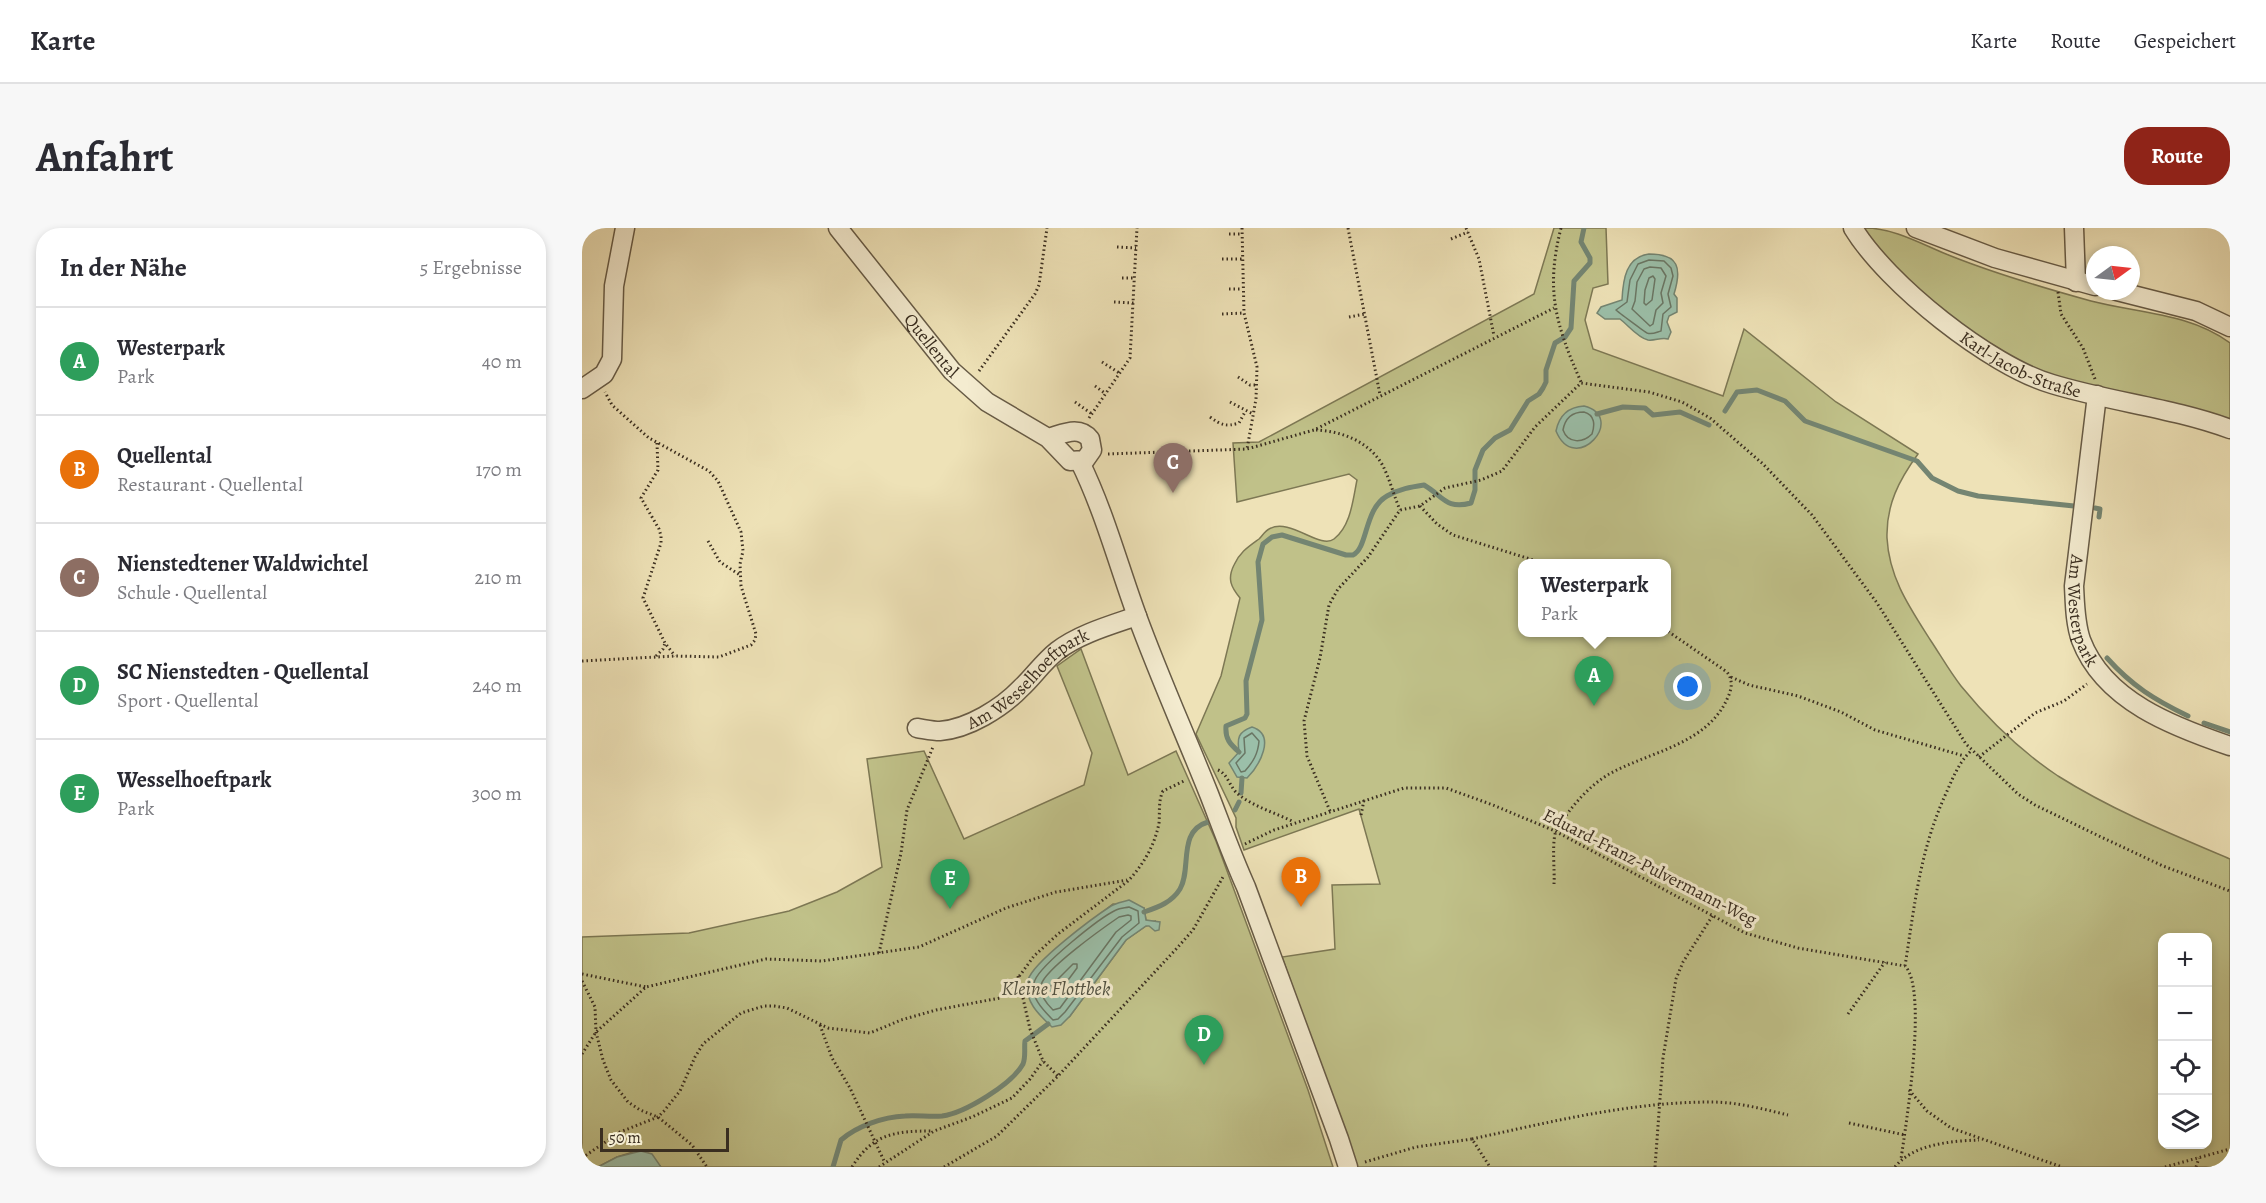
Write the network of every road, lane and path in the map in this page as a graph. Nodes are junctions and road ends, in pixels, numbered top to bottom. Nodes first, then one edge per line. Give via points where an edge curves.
1 (625, 228) edge
2 (838, 228) edge
3 (1047, 228) edge
4 (1137, 228) edge
5 (1242, 228) edge
6 (1348, 228) edge
7 (1562, 228) edge
8 (1853, 228) edge
9 (1916, 228) edge
10 (2074, 228) edge
11 (1467, 230) edge
12 (1229, 234) dead end
13 (1242, 234) junction
14 (1451, 239) dead end
15 (1117, 247) dead end
16 (1136, 248) junction
17 (1243, 258) junction
18 (1222, 259) dead end
19 (1122, 278) dead end
20 (1135, 278) junction
21 (2076, 282) junction
22 (2086, 284) edge
23 (2058, 287) dead end
24 (1229, 289) dead end
25 (1242, 289) junction
26 (2140, 297) edge
27 (1114, 302) dead end
28 (1134, 303) junction
29 (1554, 308) junction
30 (1222, 314) dead end
31 (1244, 314) junction
32 (1365, 314) junction
33 (1349, 317) dead end
34 (2230, 327) edge
35 (1494, 337) junction
36 (1102, 362) dead end
37 (1121, 374) junction
38 (975, 375) dead end
39 (1238, 376) dead end
40 (1581, 383) junction
41 (1256, 385) junction
42 (1095, 386) dead end
43 (602, 388) dead end
44 (582, 389) edge
45 (1106, 394) junction
46 (1380, 395) junction
47 (2097, 395) junction
48 (1075, 402) dead end
49 (1230, 402) dead end
50 (1245, 412) junction
51 (1092, 414) junction
52 (1253, 414) junction
53 (1210, 417) dead end
54 (1086, 422) dead end
55 (2230, 429) edge
56 (1314, 430) junction
57 (1048, 438) junction
58 (657, 443) junction
59 (1247, 449) junction
60 (1101, 454) dead end
61 (1080, 462) junction
62 (1420, 506) junction
63 (1400, 510) junction
64 (708, 541) dead end
65 (1530, 559) edge
66 (740, 575) junction
67 (1137, 616) junction
68 (1671, 633) edge
69 (665, 644) junction
70 (675, 656) junction
71 (654, 657) junction
72 (582, 661) edge
73 (2101, 674) junction
74 (1731, 677) junction
75 (917, 728) dead end
76 (940, 731) junction
77 (2230, 746) edge
78 (1972, 750) junction
79 (1964, 756) junction
80 (1979, 757) junction
81 (1213, 770) dead end
82 (1192, 778) dead end
83 (1365, 800) junction
84 (1330, 811) junction
85 (1361, 815) dead end
86 (1296, 822) junction
87 (1555, 831) junction
88 (1238, 847) dead end
89 (1224, 876) dead end
90 (1129, 880) junction
91 (1554, 884) dead end
92 (2230, 891) edge
93 (1713, 915) junction
94 (879, 953) junction
95 (1885, 962) junction
96 (1905, 966) junction
97 (582, 974) edge
98 (1018, 976) junction
99 (582, 981) edge
100 (646, 987) junction
101 (1848, 1014) dead end
102 (820, 1026) junction
103 (596, 1032) junction
104 (582, 1054) edge
105 (1043, 1061) junction
106 (1058, 1076) junction
107 (1909, 1090) junction
108 (1659, 1104) junction
109 (1788, 1115) dead end
110 (658, 1117) junction
111 (1849, 1123) dead end
112 (934, 1131) junction
113 (1905, 1135) junction
114 (1472, 1139) junction
115 (1981, 1140) junction
116 (874, 1143) junction
117 (2230, 1149) edge
118 (582, 1158) edge
119 (2199, 1158) junction
120 (1901, 1159) junction
121 (885, 1163) junction
122 (1353, 1166) edge
123 (707, 1167) edge
124 (852, 1167) edge
125 (879, 1167) edge
126 (945, 1167) edge
127 (1490, 1167) edge
128 (1655, 1167) edge
129 (1894, 1167) edge
130 (2062, 1167) edge
131 (2165, 1167) edge
132 (2196, 1167) edge

1 - 44 street via 614,286 612,359 604,374
2 - 57 street, Quellental via 952,371 987,402
3 - 38 path via 1035,294
4 - 16 path
5 - 13 path
6 - 32 path
7 - 29 path via 1553,261
8 - 47 street, Karl-Jacob-Straße via 1902,286 1983,349 2034,378
9 - 21 street via 1995,258
10 - 21 street
11 - 14 path
11 - 35 path via 1479,259
12 - 13 path
13 - 17 path
15 - 16 path
16 - 20 path
17 - 18 path
17 - 25 path
19 - 20 path
20 - 28 path
21 - 22 street
23 - 47 path via 2061,314 2083,348 2098,387
24 - 25 path
25 - 31 path
26 - 34 street via 2196,311
27 - 28 path
28 - 37 path via 1130,358
29 - 35 path
29 - 40 path
30 - 31 path
31 - 41 path via 1257,359
32 - 33 path
32 - 46 path
35 - 46 path
36 - 37 path
37 - 45 path
39 - 41 path
40 - 62 path via 1535,427 1502,471 1445,488
40 - 78 path via 1649,392 1688,405 1710,418 1763,464 1812,515 1871,594
41 - 52 path
42 - 45 path
43 - 58 path via 612,405
45 - 51 path
46 - 56 path
47 - 55 street, Karl-Jacob-Straße
47 - 73 street, Am Westerpark via 2074,586 2081,639
48 - 51 path
49 - 50 path
50 - 52 path
50 - 53 path via 1239,423 1229,426
51 - 54 path
52 - 59 path
56 - 59 path
56 - 63 path via 1338,432 1369,449 1383,466
57 - 61 street, Quellental via 1070,461
57 - 61 street via 1071,431 1086,434 1092,450
58 - 66 path via 714,476 741,532
58 - 69 path via 658,470 641,498 659,529 661,543 643,598
59 - 60 path
61 - 67 street via 1094,491
62 - 63 path
62 - 65 path via 1453,535
63 - 84 path via 1329,605 1304,721 1307,756
64 - 66 path via 720,562
66 - 70 path via 756,634 751,645 719,657
67 - 76 street, Am Wesselhoeftpark via 1065,645 1007,701 973,720
67 - 122 street via 1246,887 1339,1139
68 - 74 path
69 - 70 path
69 - 71 path
70 - 71 path
71 - 72 path
73 - 77 street, Am Westerpark via 2150,714
73 - 80 path via 2064,701 2035,713
74 - 79 path via 1798,696 1875,730
74 - 87 path via 1726,704 1703,731 1603,778
75 - 76 street, Am Wesselhoeftpark
76 - 94 path via 907,810
78 - 79 path
78 - 80 path
79 - 96 path via 1934,819 1924,853
80 - 92 path via 2035,805 2163,866
81 - 86 path via 1224,773 1236,793
82 - 90 path via 1163,791 1153,842
83 - 84 path, Eduard-Franz-Pulvermann-Weg
83 - 85 path
83 - 87 path, Eduard-Franz-Pulvermann-Weg via 1404,788 1446,788
84 - 86 path, Eduard-Franz-Pulvermann-Weg
86 - 88 path, Eduard-Franz-Pulvermann-Weg
87 - 91 path
87 - 93 path, Eduard-Franz-Pulvermann-Weg
89 - 106 path via 1193,930
90 - 94 path via 1056,892 1006,908 919,946
90 - 98 path via 1058,934
93 - 95 path, Eduard-Franz-Pulvermann-Weg via 1745,933 1798,948
93 - 108 path via 1676,980
94 - 100 path via 822,961 766,959
95 - 96 path, Eduard-Franz-Pulvermann-Weg
95 - 101 path
96 - 107 path via 1913,980 1916,1001
97 - 100 path
98 - 102 path via 1000,998 936,1010 870,1033
98 - 105 path via 1030,1029
99 - 103 path via 595,1007
100 - 103 path
102 - 110 path via 798,1013 774,1006 741,1013 704,1044 671,1104
102 - 116 path
103 - 104 path
103 - 110 path via 615,1086 628,1102
105 - 106 path
105 - 112 path via 1012,1098
106 - 126 path via 997,1136
107 - 113 path
107 - 115 path via 1938,1121
108 - 109 path via 1713,1102
108 - 114 path via 1562,1119
108 - 128 path
110 - 118 path via 621,1132
110 - 123 path via 692,1145
111 - 113 path
112 - 116 path via 896,1132
112 - 121 path
113 - 120 path
114 - 122 path via 1416,1147
114 - 127 path
115 - 120 path via 1949,1141
115 - 130 path
116 - 121 path
116 - 124 path
117 - 119 path
119 - 131 path
119 - 132 path
120 - 129 path
121 - 125 path

